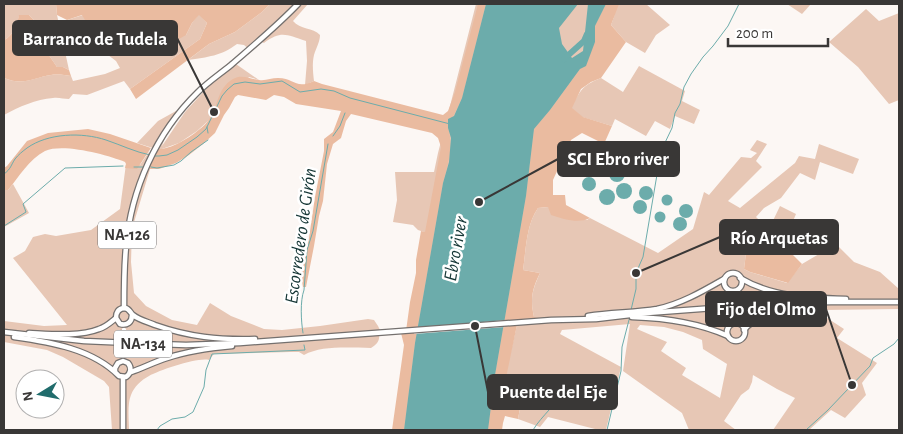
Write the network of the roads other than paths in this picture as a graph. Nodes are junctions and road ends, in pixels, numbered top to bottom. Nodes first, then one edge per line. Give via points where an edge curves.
1 (298, 4) edge
2 (740, 278) junction
3 (724, 279) junction
4 (733, 293) junction
5 (872, 302) junction
6 (899, 302) edge
7 (124, 308) junction
8 (132, 315) junction
9 (116, 318) junction
10 (573, 319) junction
11 (596, 319) junction
12 (736, 321) junction
13 (124, 327) junction
14 (744, 330) junction
15 (4, 332) edge
16 (728, 336) junction
17 (313, 338) junction
18 (284, 340) junction
19 (123, 358) junction
20 (115, 371) junction
21 (130, 372) junction
22 (123, 377) junction
23 (122, 430) edge

1 - 7 main road, NA-126 via 198,92 155,149 139,185 129,224
2 - 3 main road via 732,273
2 - 4 main road via 740,286
2 - 5 main road via 788,295
3 - 4 main road via 726,287
3 - 10 main road via 668,306
4 - 12 main road, bridge
5 - 6 main road, NA-134
5 - 11 main road, NA-134 via 781,303
6 - 14 main road via 795,308 773,312 752,322
7 - 8 main road
7 - 9 main road via 117,312
8 - 13 main road
8 - 18 main road via 183,334 219,339
9 - 13 main road
9 - 15 main road via 105,327 83,332
10 - 11 main road, NA-134
10 - 17 main road, NA-134
11 - 16 main road via 659,318 694,324
12 - 14 main road
12 - 16 main road via 728,327
13 - 19 main road, bridge
14 - 16 main road via 739,340
15 - 18 main road, NA-134 via 130,344
15 - 20 main road via 62,346
17 - 18 main road, NA-134
17 - 21 main road via 193,351
19 - 20 main road
19 - 21 main road via 130,365
20 - 22 main road
21 - 22 main road
22 - 23 main road

